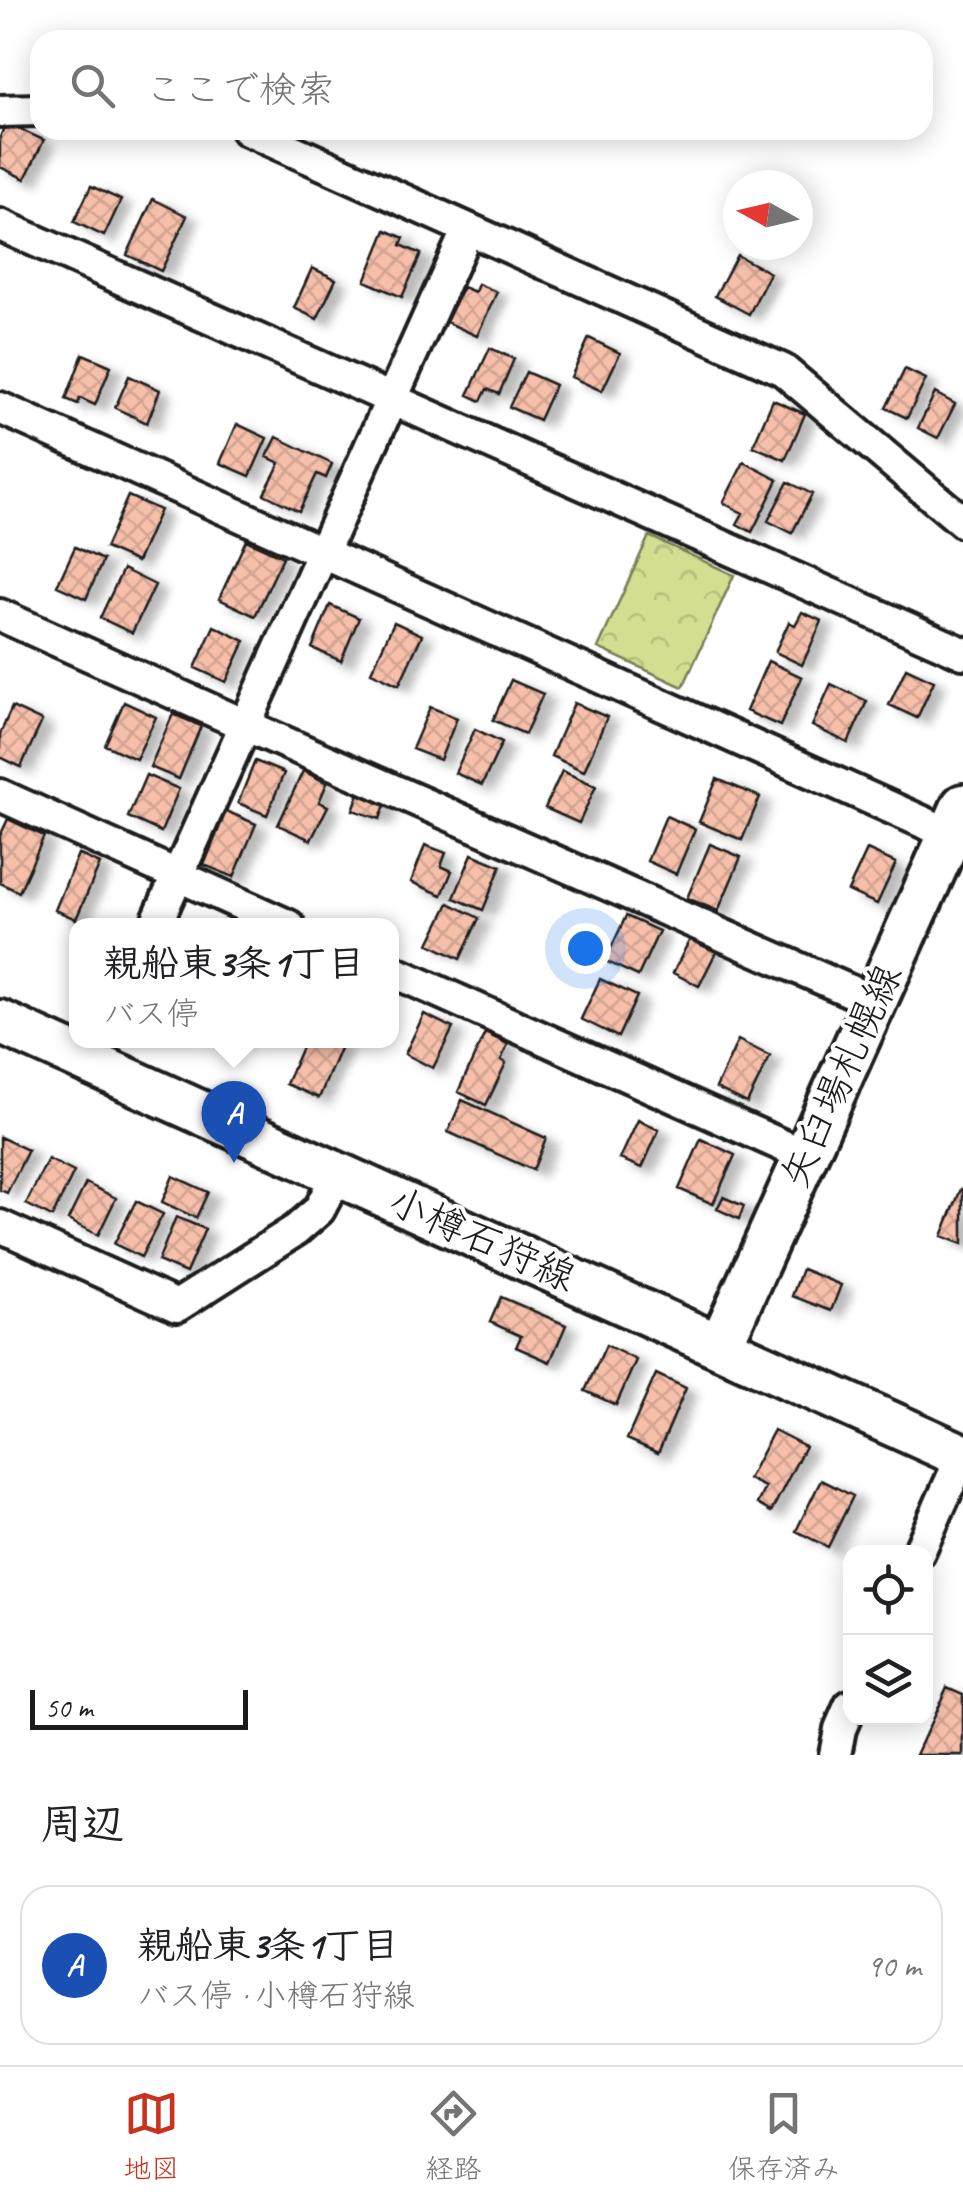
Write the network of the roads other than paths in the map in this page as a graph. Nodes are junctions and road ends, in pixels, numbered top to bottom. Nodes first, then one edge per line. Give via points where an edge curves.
1 (30, 110) edge
2 (0, 111) edge
3 (269, 140) edge
4 (0, 226) edge
5 (468, 229) junction
6 (392, 400) junction
7 (0, 408) edge
8 (963, 522) edge
9 (323, 553) junction
10 (0, 615) edge
11 (963, 653) edge
12 (245, 725) junction
13 (0, 795) edge
14 (959, 827) edge
15 (178, 876) junction
16 (159, 918) edge
17 (272, 918) edge
18 (399, 974) edge
19 (875, 1002) junction
20 (0, 1022) edge
21 (69, 1043) edge
22 (98, 1052) edge
23 (806, 1156) junction
24 (338, 1174) junction
25 (0, 1226) edge
26 (720, 1346) junction
27 (963, 1455) edge
28 (922, 1545) edge
29 (843, 1722) edge
30 (835, 1755) edge

1 - 2 street
3 - 5 street
4 - 6 street
5 - 6 street
5 - 8 street via 783,370
6 - 9 street
6 - 11 street
7 - 9 street
9 - 12 street
9 - 14 street
10 - 12 street
12 - 15 street
12 - 19 street
13 - 15 street
14 - 19 main road, 矢臼場札幌線
15 - 16 street
15 - 17 street
18 - 23 street
19 - 23 main road, 矢臼場札幌線
20 - 21 main road, 小樽石狩線
22 - 24 main road, 小樽石狩線
23 - 26 main road, 矢臼場札幌線
24 - 25 street via 319,1210 296,1230 177,1306
24 - 26 main road, 小樽石狩線
26 - 27 main road, 小樽石狩線
27 - 28 street
29 - 30 street

